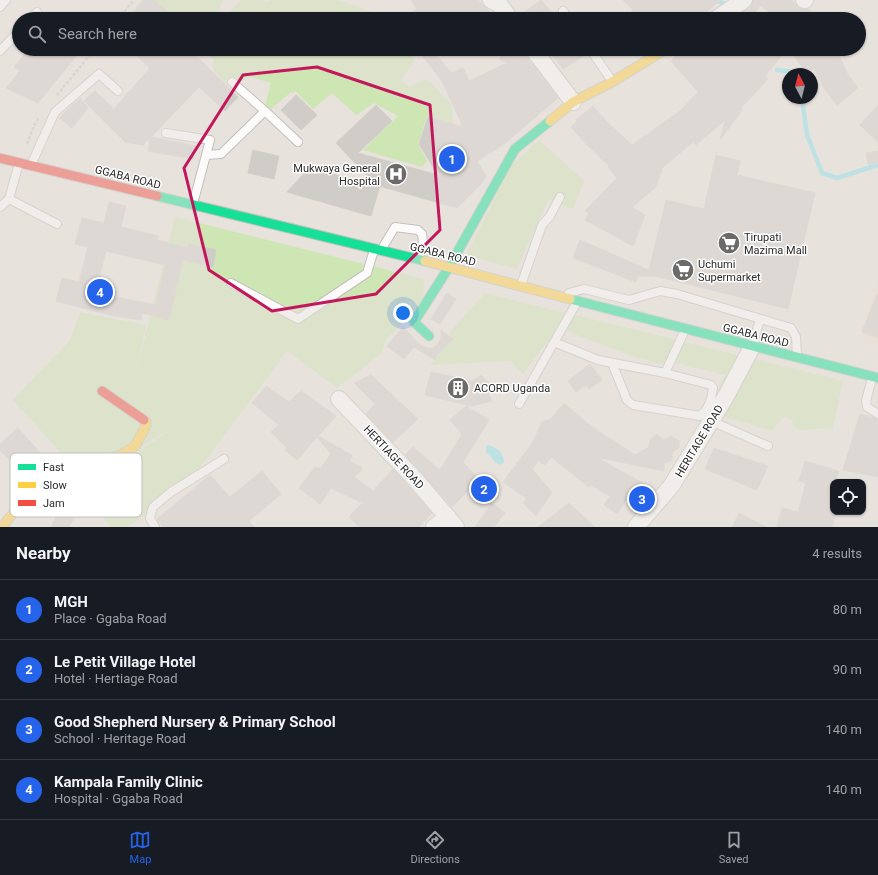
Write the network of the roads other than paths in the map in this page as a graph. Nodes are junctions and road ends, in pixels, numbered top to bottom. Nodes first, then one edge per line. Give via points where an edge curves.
1 (6, 0) edge
2 (491, 0) edge
3 (744, 0) edge
4 (0, 7) edge
5 (505, 12) edge
6 (726, 12) edge
7 (12, 39) edge
8 (0, 52) edge
9 (538, 56) edge
10 (595, 56) edge
11 (655, 56) edge
12 (232, 82) dead end
13 (612, 82) junction
14 (118, 90) dead end
15 (573, 102) junction
16 (265, 111) junction
17 (166, 133) dead end
18 (298, 142) dead end
19 (206, 155) junction
20 (0, 158) edge
21 (19, 163) junction
22 (30, 165) junction
23 (560, 197) dead end
24 (8, 199) junction
25 (192, 205) junction
26 (0, 207) edge
27 (57, 224) dead end
28 (378, 250) junction
29 (419, 261) junction
30 (449, 267) junction
31 (230, 282) dead end
32 (520, 286) junction
33 (558, 296) junction
34 (578, 301) junction
35 (760, 319) junction
36 (685, 330) junction
37 (429, 336) dead end
38 (554, 342) junction
39 (752, 347) junction
40 (797, 358) junction
41 (612, 363) junction
42 (665, 373) junction
43 (875, 377) edge
44 (102, 391) dead end
45 (339, 399) dead end
46 (519, 404) dead end
47 (878, 414) edge
48 (711, 421) junction
49 (768, 446) dead end
50 (124, 453) edge
51 (224, 459) dead end
52 (10, 517) edge
53 (452, 522) edge
54 (2, 527) edge
55 (155, 527) edge
56 (434, 527) edge
57 (636, 527) edge

1 - 4 lane
2 - 5 street via 500,5
3 - 6 street
7 - 8 lane
9 - 15 street
10 - 13 lane
11 - 13 main road
12 - 16 lane
13 - 15 main road
14 - 22 lane via 99,74 55,112
15 - 30 main road via 515,149
16 - 18 lane
16 - 19 lane via 221,154
17 - 19 lane via 210,140
19 - 25 lane
20 - 21 main road, GGABA ROAD
21 - 22 main road, GGABA ROAD
21 - 24 lane
22 - 25 main road, GGABA ROAD
23 - 32 lane via 542,225
24 - 26 lane
24 - 27 lane
25 - 28 main road, GGABA ROAD
28 - 29 main road, GGABA ROAD
28 - 29 lane via 394,227 418,230 422,234 423,242
28 - 31 lane via 367,273 298,319
29 - 30 main road, GGABA ROAD
30 - 32 main road, GGABA ROAD
30 - 37 main road via 414,322
32 - 33 main road, GGABA ROAD
33 - 34 main road, GGABA ROAD
33 - 35 lane via 584,289 629,300 660,291
34 - 36 main road, GGABA ROAD
34 - 38 lane
35 - 39 lane
35 - 40 lane via 794,330
36 - 39 main road, GGABA ROAD
36 - 42 lane
38 - 41 lane
38 - 46 lane
39 - 40 main road, GGABA ROAD
39 - 48 street, HERITAGE ROAD
40 - 43 main road, GGABA ROAD
41 - 42 lane
41 - 42 lane via 627,400 633,405 700,416 704,413 712,396 711,385
43 - 47 lane via 866,401 867,406
44 - 50 main road via 146,422 135,446
45 - 53 street, HERTIAGE ROAD
48 - 49 lane
48 - 57 street, HERITAGE ROAD via 672,485
51 - 55 lane via 171,492 153,507 150,518
52 - 54 main road
53 - 56 street, HERTIAGE ROAD

